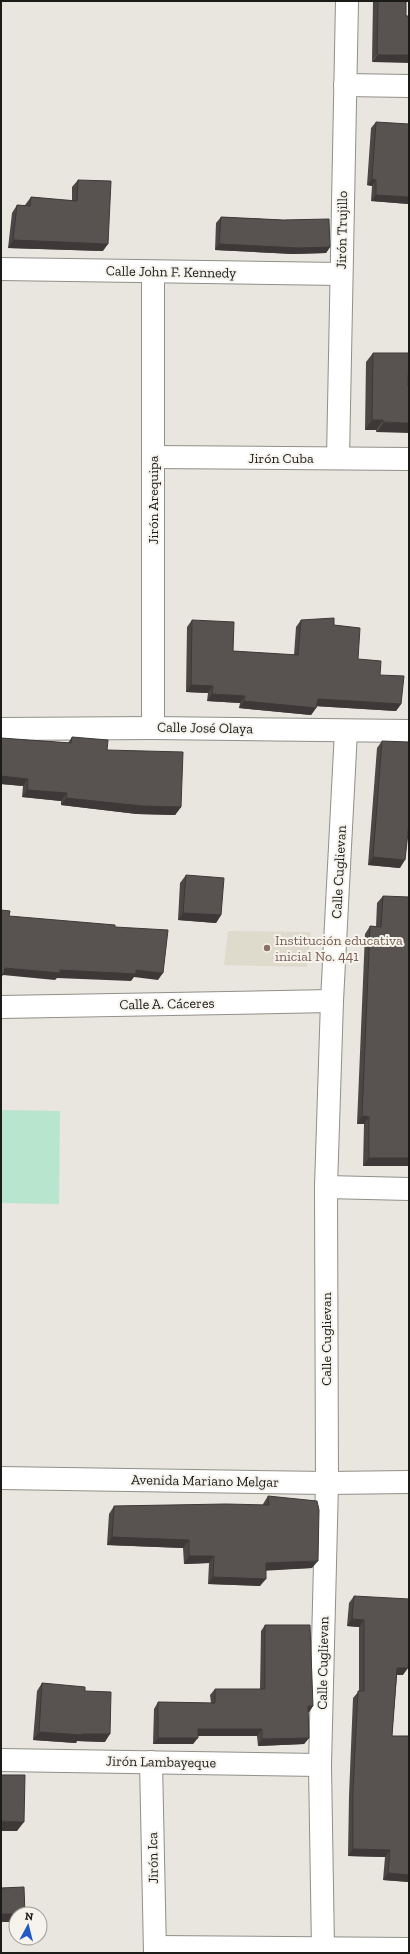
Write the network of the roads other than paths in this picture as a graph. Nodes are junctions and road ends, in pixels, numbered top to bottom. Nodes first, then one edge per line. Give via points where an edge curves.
1 (347, 1) edge
2 (345, 85) junction
3 (409, 86) edge
4 (1, 269) edge
5 (153, 272) junction
6 (342, 274) junction
7 (153, 457) junction
8 (338, 458) junction
9 (409, 459) edge
10 (153, 728) junction
11 (1, 729) edge
12 (346, 731) junction
13 (409, 731) edge
14 (332, 1001) junction
15 (1, 1007) edge
16 (326, 1187) junction
17 (409, 1189) edge
18 (1, 1478) edge
19 (409, 1482) edge
20 (327, 1483) junction
21 (1, 1760) edge
22 (151, 1762) junction
23 (320, 1765) junction
24 (323, 1949) junction
25 (155, 1950) edge
26 (409, 1950) edge

1 - 2 street, Jirón Trujillo
2 - 3 street
2 - 6 street, Jirón Trujillo
4 - 5 street, Calle John F. Kennedy
5 - 6 street, Calle John F. Kennedy
5 - 7 street, Jirón Arequipa
6 - 8 street, Jirón Trujillo
7 - 8 street, Jirón Cuba
7 - 10 street, Jirón Arequipa
8 - 9 street, Jirón Cuba
10 - 11 street, Calle José Olaya
10 - 12 street, Calle José Olaya
12 - 13 street, Calle José Olaya
12 - 14 street, Calle Cuglievan
14 - 15 street, Calle A. Cáceres
14 - 16 street, Calle Cuglievan
16 - 17 street
16 - 20 street, Calle Cuglievan
18 - 20 street, Avenida Mariano Melgar
19 - 20 street, Avenida Mariano Melgar
20 - 23 street, Calle Cuglievan
21 - 22 street, Jirón Lambayeque
22 - 23 street, Jirón Lambayeque
22 - 25 street, Jirón Ica
23 - 24 street, Calle Cuglievan
24 - 25 street
24 - 26 street

